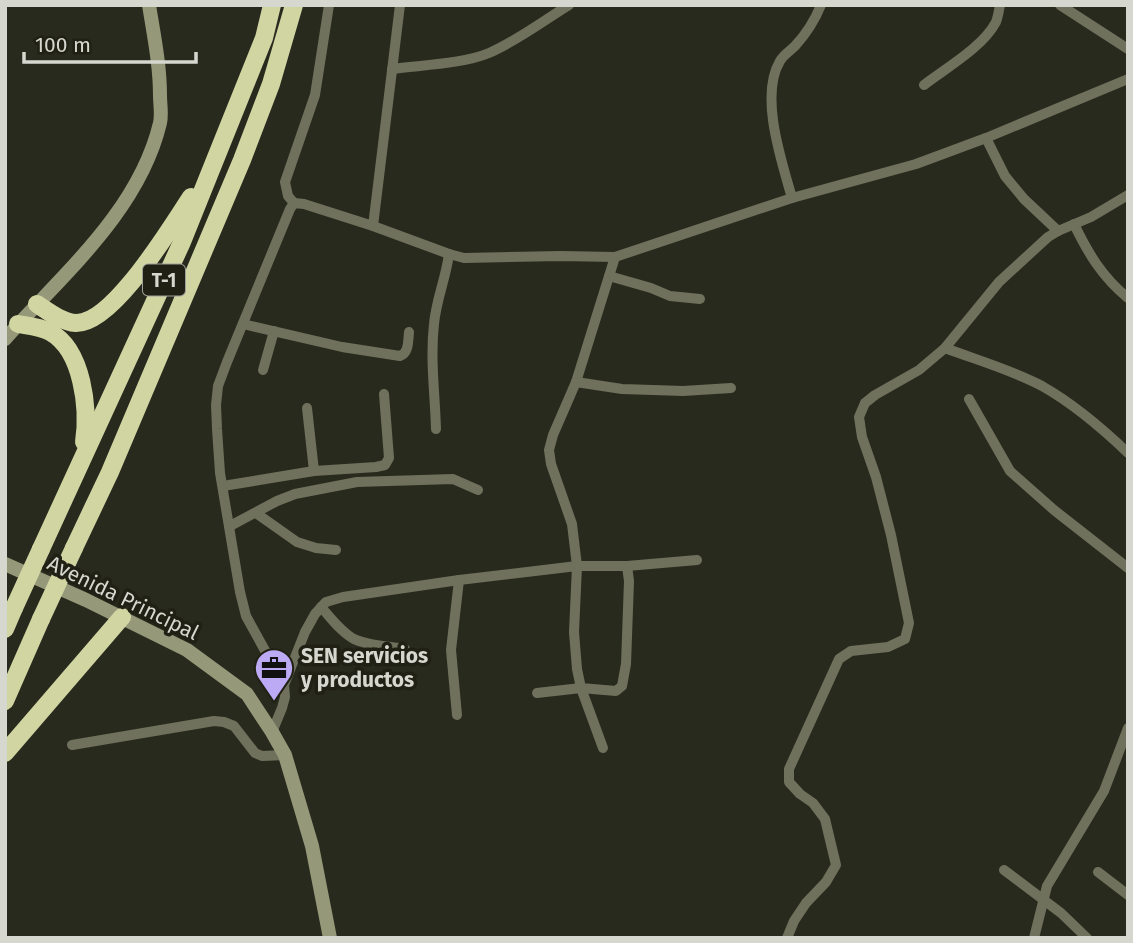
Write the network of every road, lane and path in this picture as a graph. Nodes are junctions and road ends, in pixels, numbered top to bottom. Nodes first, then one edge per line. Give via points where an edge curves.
1 (149, 5) edge
2 (272, 5) edge
3 (294, 5) edge
4 (329, 5) edge
5 (400, 5) edge
6 (569, 5) edge
7 (821, 5) edge
8 (1000, 5) edge
9 (1060, 5) edge
10 (1128, 49) edge
11 (392, 69) junction
12 (1128, 79) edge
13 (924, 85) dead end
14 (986, 138) junction
15 (214, 162) junction
16 (1128, 195) edge
17 (793, 198) junction
18 (294, 203) junction
19 (1074, 224) junction
20 (373, 226) junction
21 (1058, 231) junction
22 (449, 254) junction
23 (615, 257) junction
24 (609, 276) junction
25 (1128, 298) edge
26 (701, 299) dead end
27 (37, 304) junction
28 (18, 324) junction
29 (243, 324) junction
30 (274, 331) junction
31 (409, 332) dead end
32 (5, 339) edge
33 (945, 348) junction
34 (263, 370) dead end
35 (576, 382) junction
36 (731, 388) dead end
37 (384, 394) dead end
38 (969, 399) dead end
39 (307, 408) dead end
40 (436, 429) dead end
41 (1128, 453) edge
42 (314, 471) junction
43 (74, 475) junction
44 (223, 486) junction
45 (478, 490) dead end
46 (256, 513) junction
47 (230, 526) junction
48 (336, 550) dead end
49 (697, 560) dead end
50 (5, 564) edge
51 (577, 566) junction
52 (627, 566) junction
53 (1128, 568) edge
54 (459, 580) junction
55 (321, 607) junction
56 (123, 624) junction
57 (5, 629) edge
58 (405, 649) dead end
59 (284, 685) junction
60 (581, 688) junction
61 (537, 693) dead end
62 (5, 701) edge
63 (457, 715) dead end
64 (1128, 728) edge
65 (272, 732) junction
66 (72, 745) dead end
67 (603, 748) dead end
68 (5, 753) edge
69 (285, 755) junction
70 (1004, 870) dead end
71 (1098, 872) dead end
72 (1128, 895) edge
73 (1043, 898) junction
74 (330, 938) edge
75 (787, 938) edge
76 (1034, 938) edge
77 (1087, 938) edge

1 - 27 main road via 160,69 161,121 147,159 105,229
2 - 15 highway, T-1 via 264,38
3 - 62 highway, T-1, bridge via 242,160 110,472
4 - 18 street via 315,95 285,182
5 - 11 street
6 - 11 street via 487,54
7 - 17 street via 816,19 780,61 772,82 772,118
8 - 13 street via 996,21 983,38
9 - 10 street
11 - 20 street
12 - 14 street
14 - 17 street via 916,164
14 - 21 street via 1005,176
15 - 27 highway via 136,278 109,307 96,317 75,323 61,320
15 - 43 highway, T-1
16 - 19 street
17 - 23 street
18 - 20 street
18 - 29 street
19 - 21 street
19 - 25 street via 1093,261
20 - 22 street
21 - 33 street via 999,282
22 - 23 street via 464,258
22 - 40 street via 432,345
23 - 24 street
24 - 26 street via 670,296
24 - 35 street
27 - 28 main road
28 - 32 main road
28 - 43 highway via 42,328 58,337 81,378 86,427
29 - 30 street
29 - 44 street via 218,386
30 - 31 street via 400,356 407,351
30 - 34 street
33 - 41 street via 1042,386
33 - 75 street via 865,403 859,417 909,623 905,639 888,647 851,651 839,659 789,769 789,782 825,819 836,865 806,903
35 - 36 street via 671,391
35 - 51 street via 549,450 572,524
37 - 42 street via 389,457 385,465
38 - 53 street via 1010,471
39 - 42 street
42 - 44 street
43 - 57 highway, T-1, bridge
44 - 47 street
45 - 46 street via 453,479 356,482 295,495
46 - 47 street
46 - 48 street via 297,542
47 - 59 street via 246,616
49 - 52 street
50 - 56 main road, Avenida Principal
51 - 52 street
51 - 54 street
51 - 60 street via 574,632
52 - 60 street via 622,686 616,691
54 - 55 street via 343,597
54 - 63 street via 451,650
55 - 58 street via 353,638
55 - 59 street via 305,632
56 - 65 main road, Avenida Principal via 187,650 247,694
56 - 68 highway
59 - 65 street via 285,697
60 - 61 street
60 - 67 street
64 - 73 street via 1104,791
65 - 69 main road, Avenida Principal
66 - 69 street via 225,722 234,726 256,753
69 - 74 main road, Avenida Principal via 312,846
70 - 73 street
71 - 72 street
73 - 76 street
73 - 77 street

